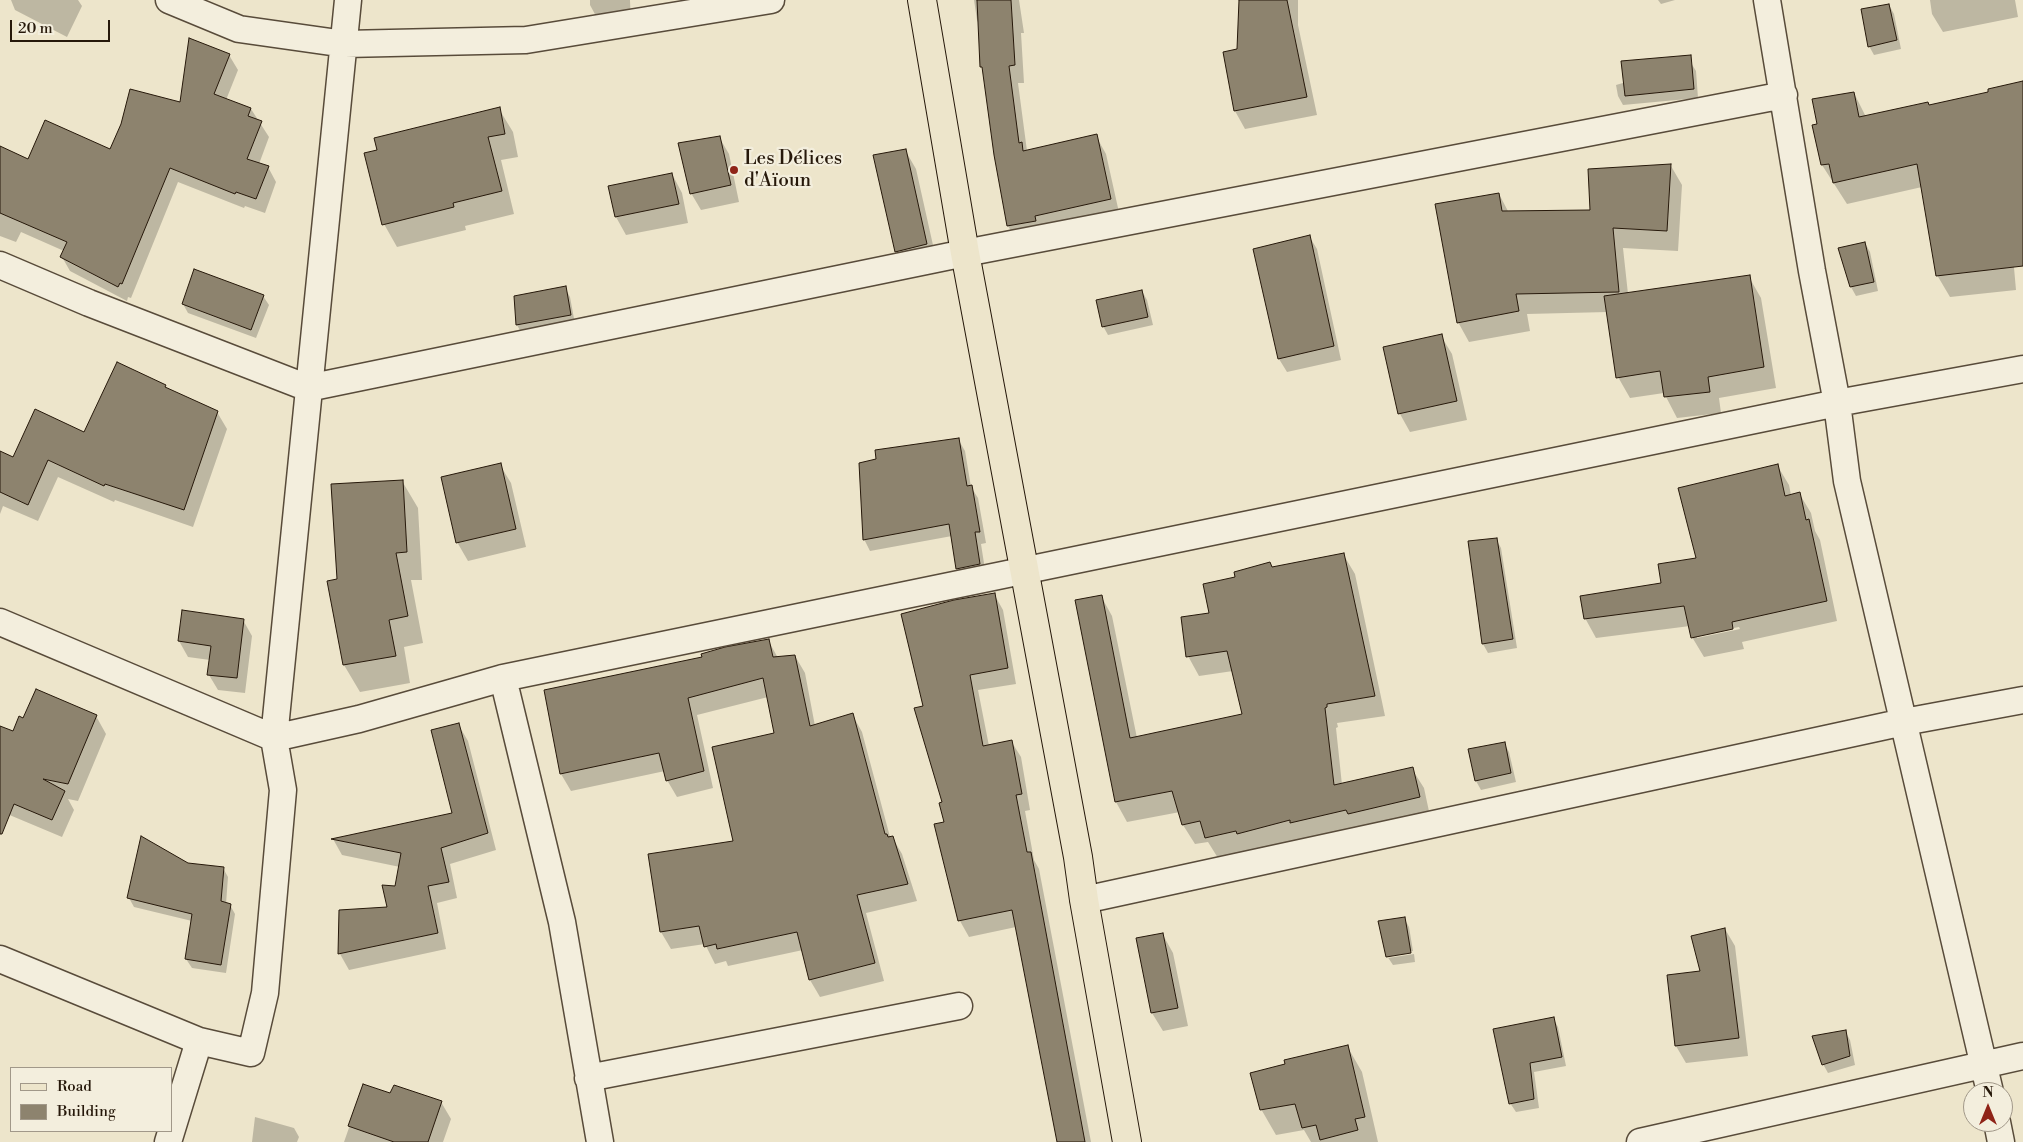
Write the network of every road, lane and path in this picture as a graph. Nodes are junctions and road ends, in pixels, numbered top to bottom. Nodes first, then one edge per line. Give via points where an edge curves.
1 (168, 0) edge
2 (348, 0) edge
3 (771, 0) edge
4 (922, 0) edge
5 (1767, 0) edge
6 (345, 44) junction
7 (1784, 96) junction
8 (966, 253) junction
9 (0, 265) edge
10 (2023, 369) edge
11 (308, 388) junction
12 (1837, 403) junction
13 (1026, 572) junction
14 (0, 622) edge
15 (503, 678) junction
16 (2023, 700) edge
17 (1904, 722) junction
18 (274, 738) junction
19 (1084, 900) junction
20 (0, 958) edge
21 (958, 1006) dead end
22 (199, 1041) junction
23 (2023, 1056) edge
24 (1985, 1064) junction
25 (588, 1078) junction
26 (1988, 1082) edge
27 (172, 1129) edge
28 (600, 1142) edge
29 (1126, 1142) edge
30 (1640, 1142) edge

1 - 6 street via 239,30
2 - 6 street
3 - 6 street via 526,40
4 - 8 main road
5 - 7 street
6 - 11 street
7 - 8 street
7 - 12 street
8 - 11 street
8 - 13 main road
9 - 11 street
10 - 12 street
11 - 18 street
12 - 13 street
12 - 17 street via 1847,481
13 - 15 street
13 - 19 main road
14 - 18 street
15 - 18 street via 358,719
15 - 25 street via 562,922
16 - 17 street
17 - 19 street
17 - 24 street
18 - 22 street via 283,790 265,993 251,1053
19 - 29 main road
20 - 22 street
21 - 25 street
22 - 27 street
23 - 24 street
24 - 26 street
24 - 30 street
25 - 28 street

